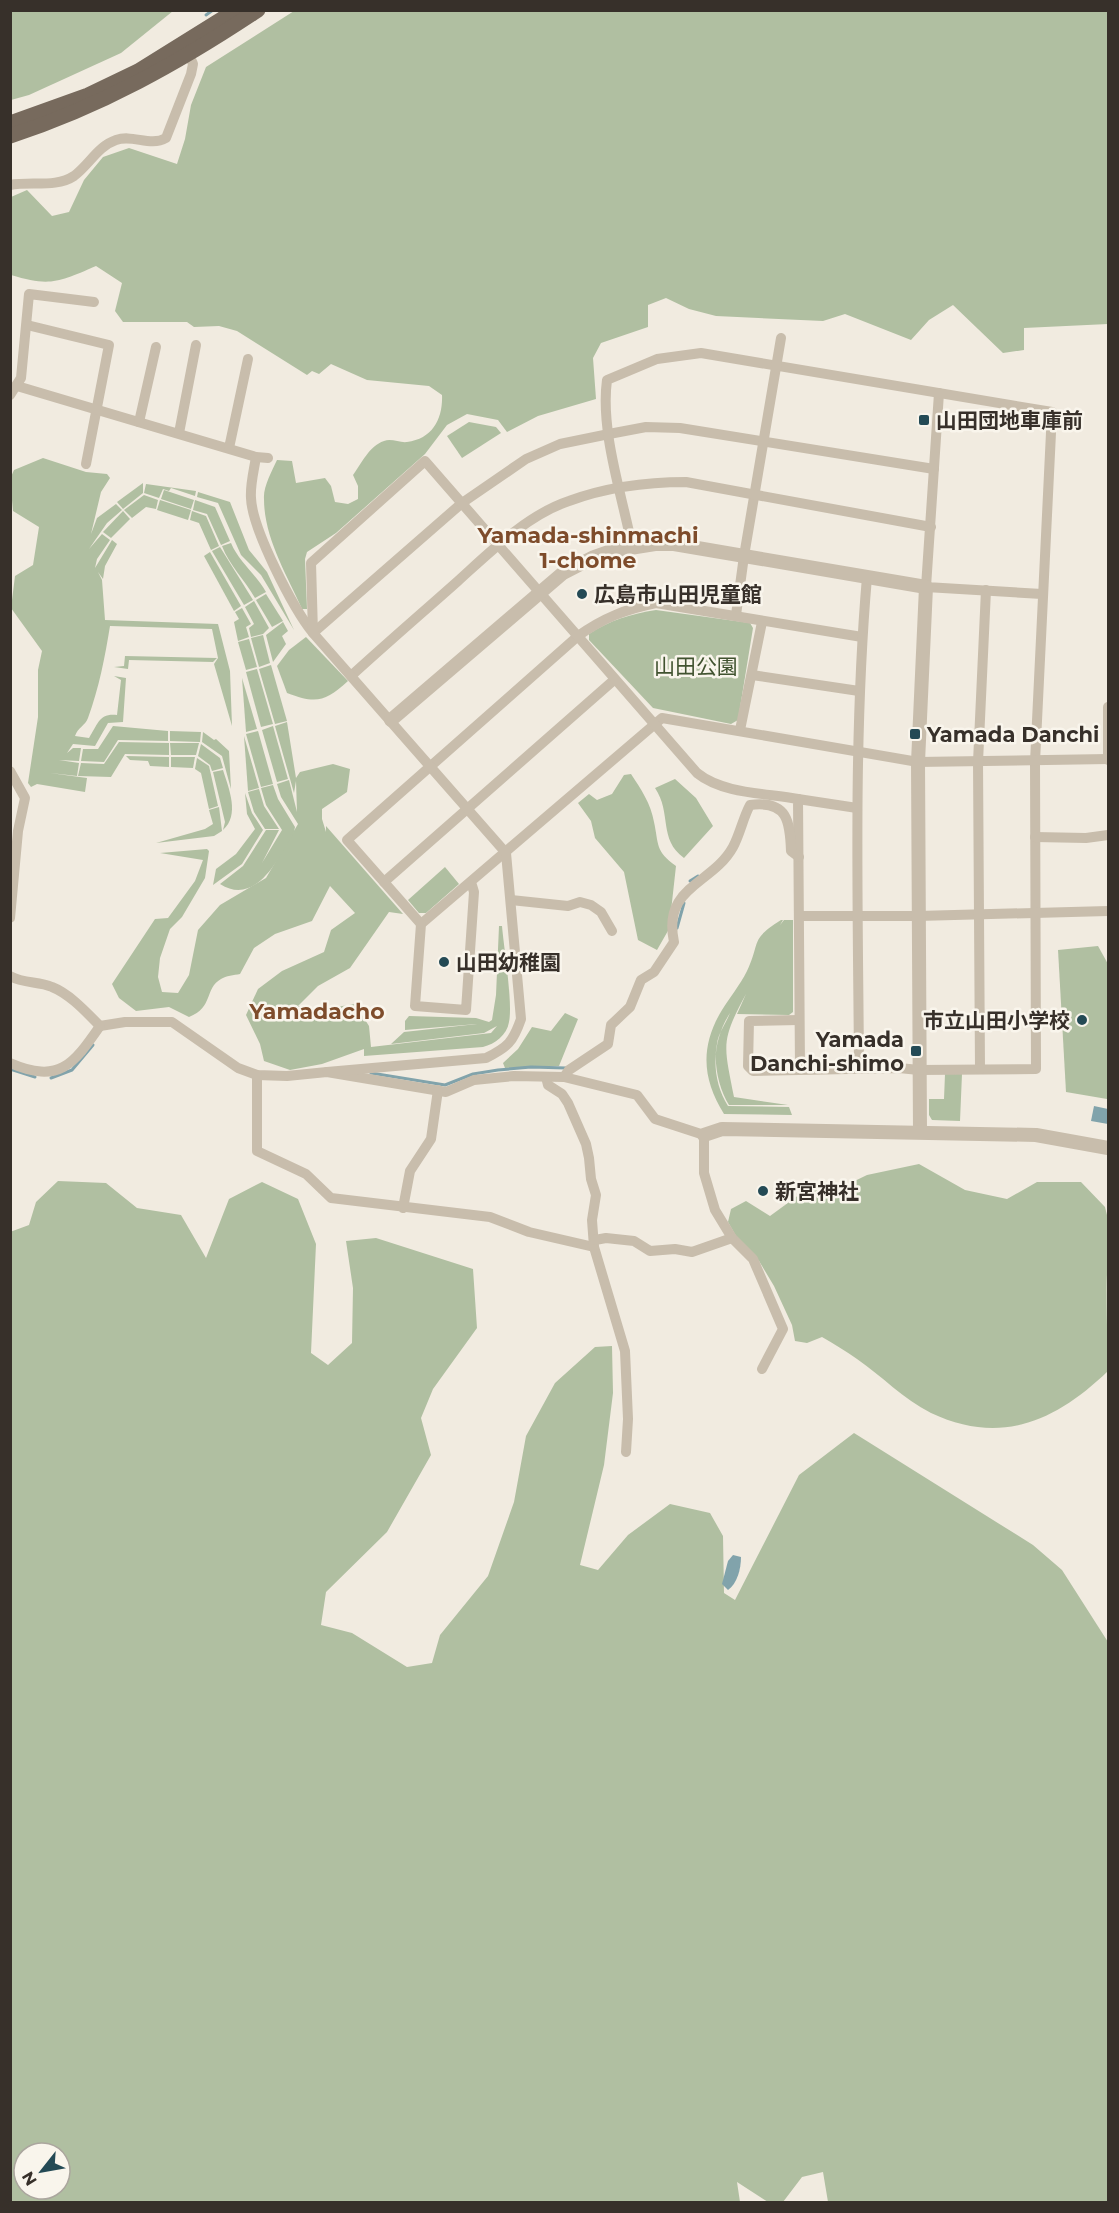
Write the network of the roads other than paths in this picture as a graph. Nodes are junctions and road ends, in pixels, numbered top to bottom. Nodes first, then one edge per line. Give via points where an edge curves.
1 (236, 10) edge
2 (258, 10) edge
3 (186, 50) junction
4 (10, 123) edge
5 (10, 136) edge
6 (10, 185) edge
7 (94, 302) dead end
8 (27, 325) junction
9 (782, 338) dead end
10 (196, 345) dead end
11 (156, 347) dead end
12 (248, 359) dead end
13 (778, 364) junction
14 (14, 390) edge
15 (939, 393) junction
16 (97, 408) junction
17 (140, 422) junction
18 (179, 433) junction
19 (609, 434) junction
20 (766, 440) junction
21 (229, 448) junction
22 (256, 457) junction
23 (268, 458) dead end
24 (86, 464) dead end
25 (934, 469) junction
26 (620, 487) junction
27 (756, 495) junction
28 (462, 503) junction
29 (931, 526) junction
30 (498, 546) junction
31 (632, 546) junction
32 (744, 556) junction
33 (867, 577) junction
34 (926, 587) junction
35 (986, 590) junction
36 (539, 592) junction
37 (1042, 594) junction
38 (736, 615) junction
39 (762, 622) junction
40 (313, 633) junction
41 (578, 636) junction
42 (862, 637) junction
43 (752, 675) junction
44 (351, 676) junction
45 (614, 680) junction
46 (859, 691) junction
47 (1108, 707) edge
48 (391, 720) junction
49 (654, 723) junction
50 (1108, 724) edge
51 (740, 730) junction
52 (859, 752) junction
53 (1108, 760) edge
54 (918, 762) junction
55 (978, 762) junction
56 (1035, 762) junction
57 (431, 765) junction
58 (10, 771) edge
59 (798, 798) junction
60 (468, 808) junction
61 (857, 808) junction
62 (1108, 835) edge
63 (1035, 837) junction
64 (506, 853) junction
65 (799, 857) junction
66 (384, 882) junction
67 (471, 882) junction
68 (511, 900) junction
69 (1108, 911) edge
70 (1036, 914) junction
71 (978, 915) junction
72 (799, 916) junction
73 (858, 916) junction
74 (918, 916) junction
75 (10, 918) edge
76 (421, 924) junction
77 (612, 931) dead end
78 (10, 976) edge
79 (799, 1020) junction
80 (100, 1026) junction
81 (10, 1063) edge
82 (859, 1068) junction
83 (980, 1069) junction
84 (800, 1070) junction
85 (919, 1070) junction
86 (327, 1072) junction
87 (257, 1075) junction
88 (546, 1077) junction
89 (564, 1077) junction
90 (438, 1090) junction
91 (920, 1132) junction
92 (704, 1135) junction
93 (1108, 1148) edge
94 (403, 1208) junction
95 (732, 1238) junction
96 (594, 1243) junction
97 (762, 1369) dead end
98 (626, 1452) dead end

1 - 3 main road
2 - 3 main road
3 - 4 main road via 88,95
3 - 5 main road via 102,100
3 - 6 street via 193,64 191,74 166,138 158,143 119,139 105,145 74,176 58,183
7 - 8 street via 28,294
8 - 14 street via 21,378
8 - 16 street via 109,345
9 - 13 street
10 - 18 street
11 - 17 street
12 - 21 street
13 - 15 street
13 - 19 street via 700,353 657,359 625,372 607,380 604,401
13 - 20 street
14 - 16 street
15 - 25 street
15 - 37 street via 1052,412
16 - 17 street
16 - 24 street
17 - 18 street
18 - 21 street
19 - 20 street via 646,427 680,428
19 - 26 street
19 - 28 street via 560,444 525,459
20 - 25 street
20 - 27 street
21 - 22 street
22 - 23 street
22 - 40 street via 250,497 253,518 301,618
25 - 29 street
26 - 27 street via 645,482 686,482
26 - 30 street via 567,501
26 - 31 street
27 - 29 street
27 - 32 street
28 - 30 street
28 - 40 street
28 - 40 street via 425,461 310,562
29 - 34 street
30 - 36 street
30 - 44 street
31 - 32 street via 674,544
31 - 36 street via 586,560
32 - 33 street
32 - 38 street
33 - 34 street
33 - 42 street
34 - 35 street
34 - 54 street
35 - 37 street
35 - 55 street
36 - 41 street
36 - 48 street
37 - 56 street
38 - 39 street
38 - 41 street via 656,603 627,609 599,621
39 - 42 street
39 - 43 street
40 - 44 street
41 - 45 street
41 - 57 street
42 - 46 street
43 - 46 street
43 - 51 street
44 - 48 street
45 - 49 street
45 - 60 street
46 - 52 street
47 - 50 street
48 - 57 street
49 - 51 street via 662,718
49 - 59 street via 708,782
49 - 64 street
50 - 53 street
51 - 52 street
52 - 54 street
52 - 61 street
53 - 56 street
54 - 55 street
54 - 74 street
55 - 56 street
55 - 71 street
56 - 63 street
57 - 60 street
57 - 66 street via 348,840
58 - 75 street via 25,798
59 - 61 street
59 - 65 street
60 - 64 street
60 - 66 street
61 - 73 street
62 - 63 street
63 - 70 street
64 - 67 street
64 - 68 street
65 - 72 street
65 - 89 street via 790,851 790,826 784,813 779,808 750,805 733,848 715,871 697,880 681,896 671,930 674,942 654,972 641,980 630,1007 611,1025 608,1044
66 - 76 street
67 - 76 street
67 - 76 street via 474,892 466,1010 415,1006
68 - 77 street via 591,905 601,912
68 - 86 street via 521,1019 515,1038 486,1058
69 - 70 street
70 - 71 street
70 - 83 street via 1036,1069
71 - 74 street
71 - 83 street
72 - 73 street
72 - 79 street
73 - 74 street
73 - 82 street
74 - 85 street
78 - 80 street via 59,990
79 - 84 street
79 - 84 street via 749,1021 748,1066 753,1071
80 - 81 street via 74,1061 64,1068 46,1074
80 - 87 street via 172,1022 238,1068
82 - 84 street
82 - 85 street
83 - 85 street
85 - 91 street
86 - 87 street
86 - 90 street
87 - 94 street via 257,1151 306,1174 331,1198
88 - 89 street
88 - 90 street via 474,1080 446,1092
88 - 96 street via 548,1085 568,1103 586,1144 596,1195
89 - 92 street via 637,1095 656,1119
90 - 94 street via 431,1139 410,1171
91 - 92 street via 722,1129
91 - 93 street via 1036,1135
92 - 95 street via 704,1173 715,1210
94 - 96 street via 490,1217 529,1232
95 - 96 street via 692,1252 675,1248 650,1251 634,1241 606,1238
95 - 97 street via 753,1259 783,1329
96 - 98 street via 625,1352

